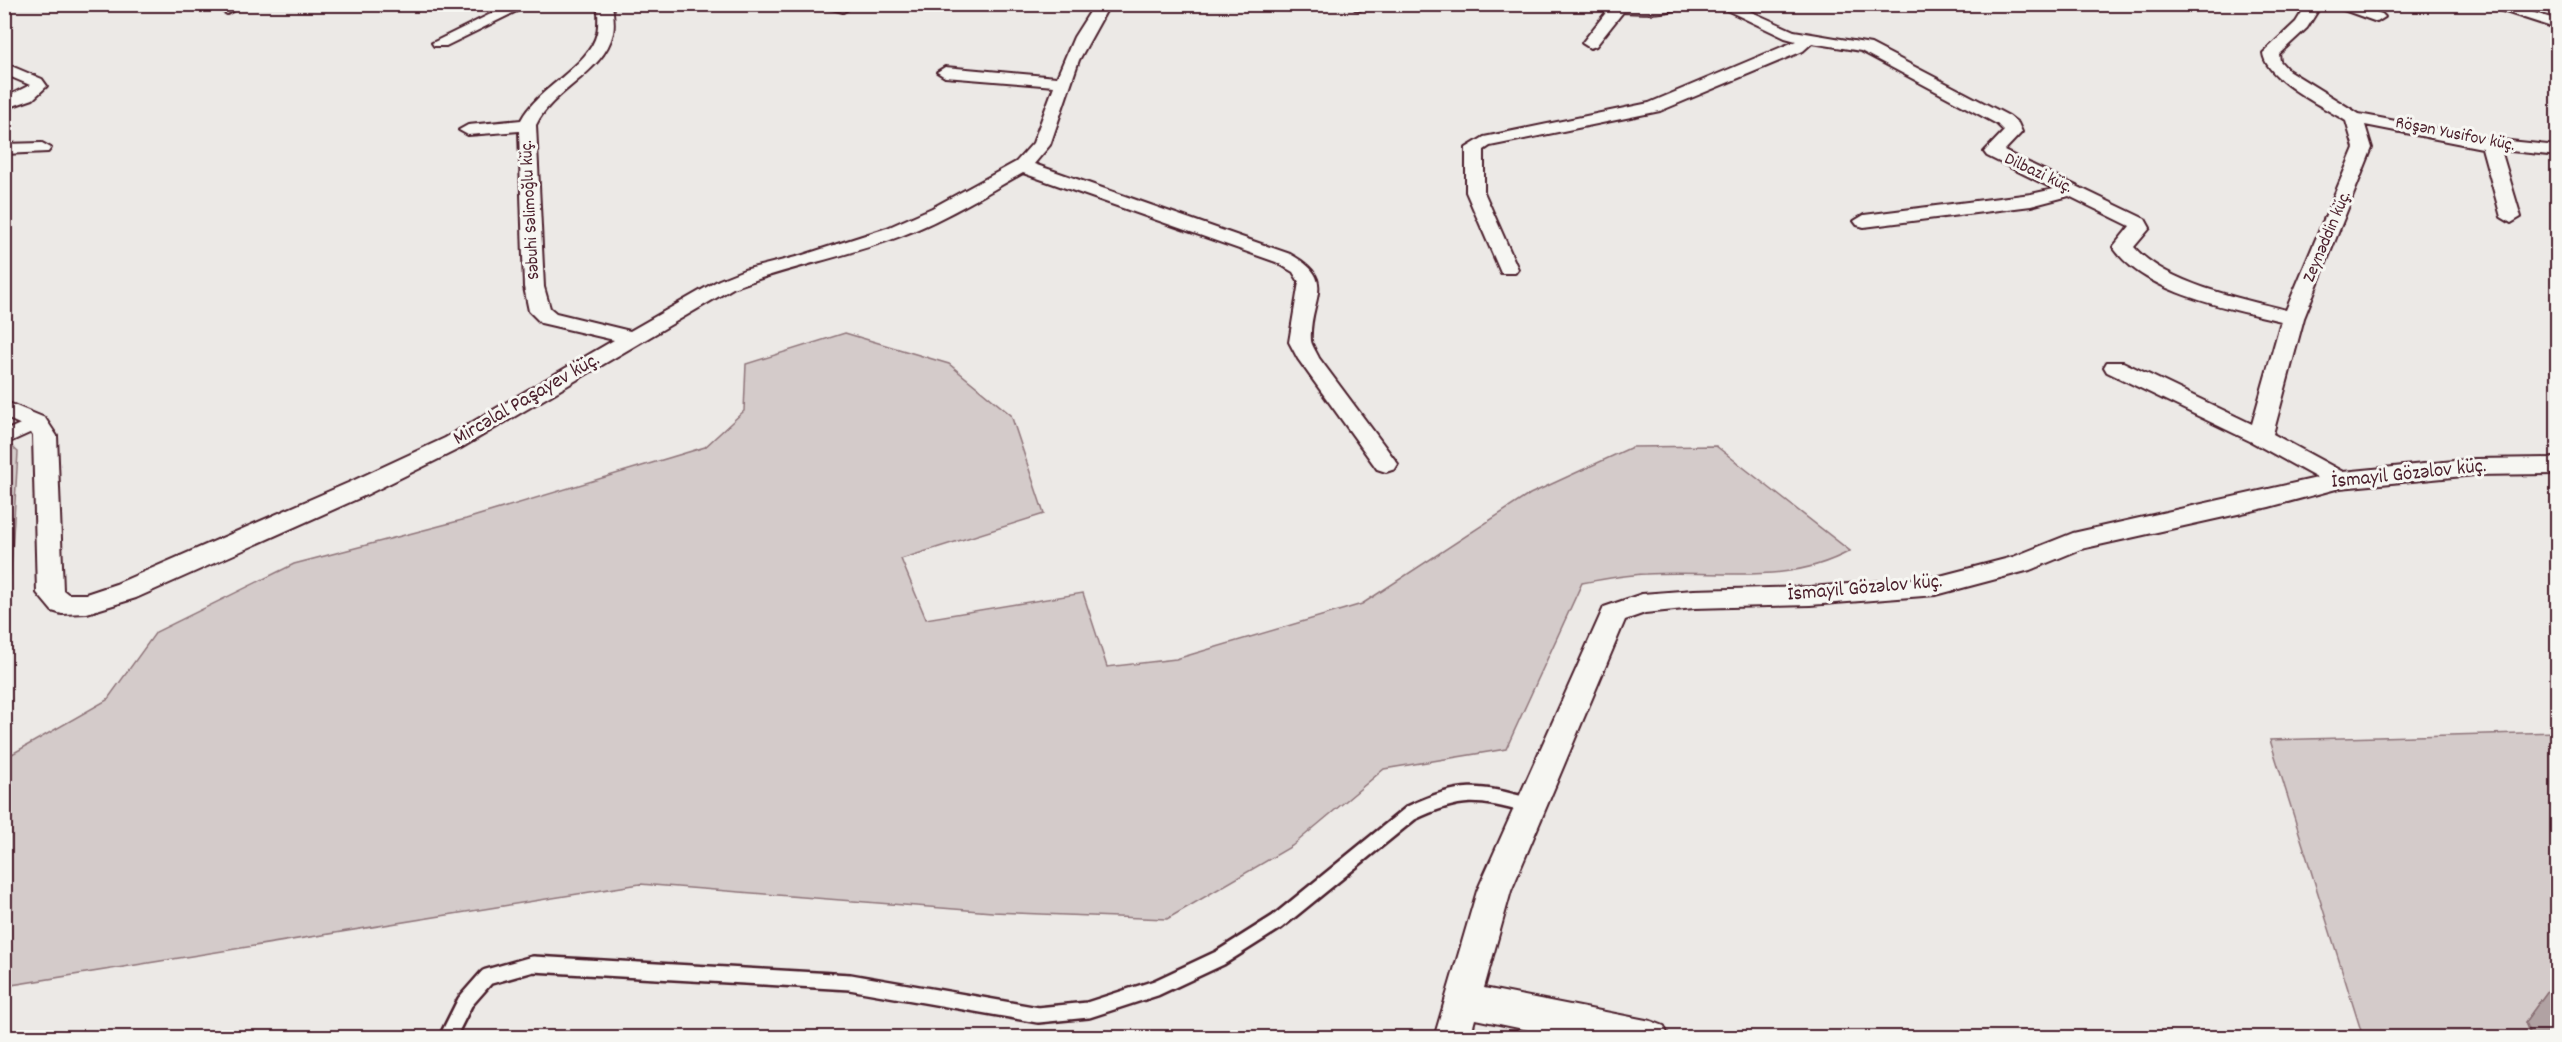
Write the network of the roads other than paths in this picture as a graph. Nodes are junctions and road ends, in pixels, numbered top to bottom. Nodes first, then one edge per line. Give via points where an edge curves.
1 (524, 4) edge
2 (606, 4) edge
3 (821, 4) edge
4 (1104, 4) edge
5 (1588, 4) edge
6 (1680, 4) edge
7 (1721, 4) edge
8 (2315, 4) edge
9 (2334, 4) edge
10 (2488, 4) edge
11 (843, 8) dead end
12 (1617, 9) junction
13 (2377, 17) dead end
14 (2558, 25) edge
15 (1807, 39) junction
16 (440, 43) dead end
17 (1590, 43) dead end
18 (4, 68) edge
19 (945, 72) dead end
20 (1063, 82) junction
21 (4, 104) edge
22 (2354, 118) junction
23 (526, 125) junction
24 (468, 130) dead end
25 (2490, 144) junction
26 (42, 148) dead end
27 (4, 149) edge
28 (2558, 151) edge
29 (1022, 166) junction
30 (2072, 190) junction
31 (2511, 216) dead end
32 (1864, 221) dead end
33 (1508, 269) dead end
34 (2293, 318) junction
35 (634, 338) junction
36 (2115, 367) dead end
37 (4, 408) edge
38 (37, 423) junction
39 (2260, 437) junction
40 (4, 438) edge
41 (1386, 464) dead end
42 (2558, 466) edge
43 (2339, 480) junction
44 (1530, 806) junction
45 (1463, 1000) junction
46 (447, 1038) edge
47 (1452, 1038) edge
48 (1651, 1038) edge

1 - 16 street
2 - 23 street, Səbuhi Səlimoğlu küç. via 605,33 600,45 541,100
3 - 11 street
4 - 20 street, Mircəlal Paşayev küç. via 1082,37
5 - 12 street
6 - 12 street
7 - 15 street, Dilbazi küç. via 1769,27
8 - 22 street via 2302,25 2271,53 2272,62 2282,73
9 - 13 street
10 - 14 street
12 - 17 street
15 - 30 street, Dilbazi küç. via 1865,47 2003,120 2013,132 1993,152
15 - 33 street via 1797,48 1654,107 1484,142 1475,148 1474,192
18 - 21 street via 39,86
19 - 20 street
20 - 29 street, Mircəlal Paşayev küç. via 1041,145
22 - 25 street, Röşən Yusifov küç.
22 - 34 street, Zeynəddin küç. via 2363,148 2359,163
23 - 24 street
23 - 35 street, Səbuhi Səlimoğlu küç. via 534,287 540,311 549,318
25 - 28 street, Röşən Yusifov küç.
25 - 31 street
26 - 27 street
29 - 35 street, Mircəlal Paşayev küç. via 894,232 726,284
29 - 41 street via 1283,258 1301,268 1309,282 1300,342
30 - 32 street via 2031,200
30 - 34 street, Dilbazi küç. via 2138,223 2140,228 2123,247 2128,257 2144,268 2181,285
34 - 39 street, Zeynəddin küç.
35 - 38 street, Mircəlal Paşayev küç. via 453,443 126,591 87,603 62,604 50,593 45,436
36 - 39 street
37 - 38 street
38 - 40 lane
39 - 43 street
42 - 43 street, İsmayil Gözəlov küç. via 2474,467
43 - 44 street, İsmayil Gözəlov küç. via 2082,540 2021,564 1936,586 1810,596 1694,599 1642,604 1614,614
44 - 45 street, İsmayil Gözəlov küç. via 1494,891
44 - 46 lane via 1461,792 1434,801 1411,813 1276,922 1220,958 1156,987 1088,1010 1038,1015 850,982 533,964 487,977 465,1002
45 - 47 street, İsmayil Gözəlov küç.
45 - 48 street

